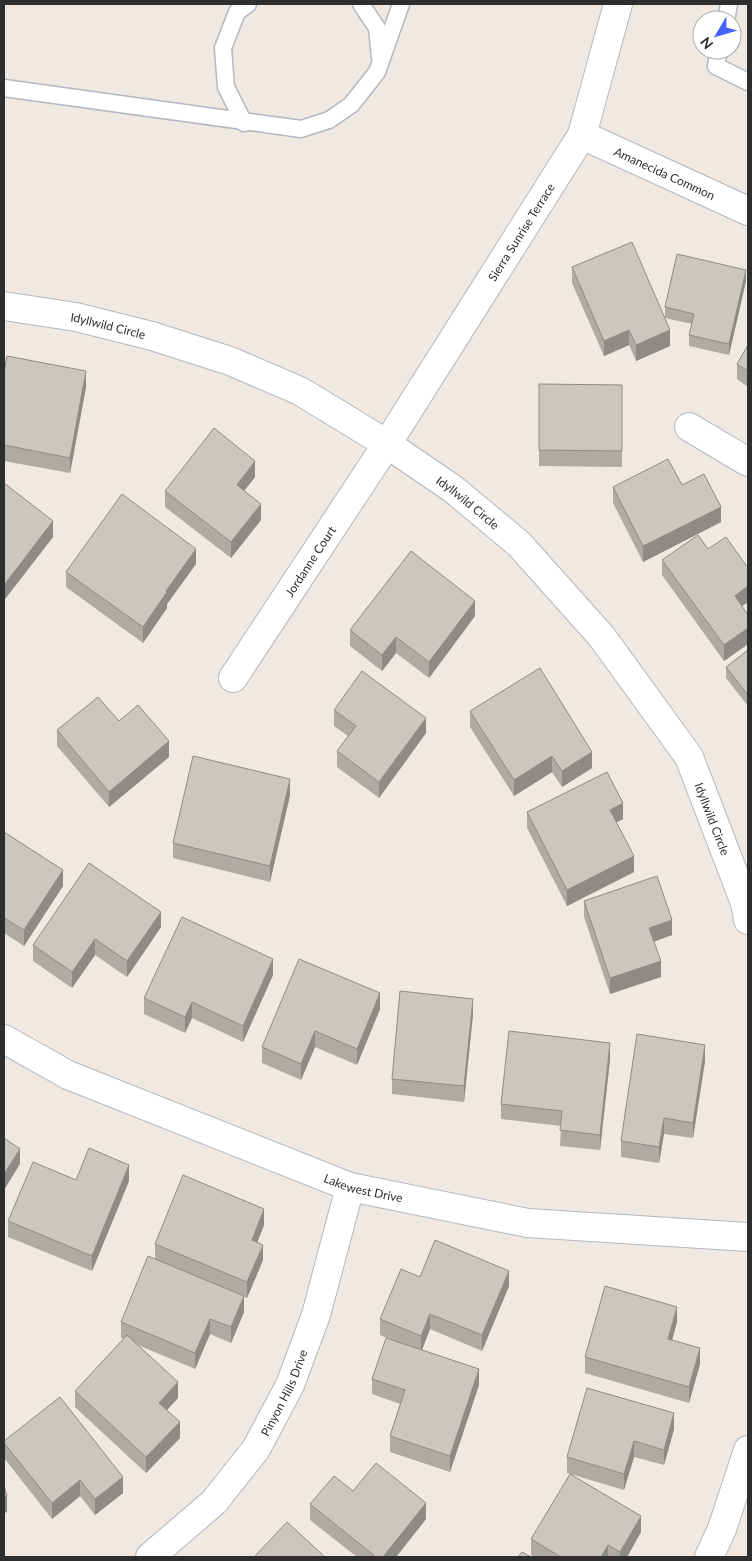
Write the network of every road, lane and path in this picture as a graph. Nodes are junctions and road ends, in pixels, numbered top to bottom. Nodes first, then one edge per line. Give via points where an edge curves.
1 (248, 4) edge
2 (361, 4) edge
3 (401, 4) edge
4 (618, 4) edge
5 (717, 60) edge
6 (380, 63) junction
7 (748, 82) edge
8 (4, 88) edge
9 (244, 123) junction
10 (582, 135) junction
11 (748, 211) edge
12 (4, 306) edge
13 (689, 426) dead end
14 (388, 444) junction
15 (748, 462) edge
16 (233, 678) dead end
17 (748, 920) edge
18 (4, 1039) edge
19 (350, 1187) junction
20 (748, 1237) edge
21 (748, 1450) edge
22 (150, 1557) edge
23 (709, 1557) edge

1 - 9 lane via 237,12 223,48 226,87
2 - 6 lane via 377,28
3 - 6 lane
4 - 10 street, Sierra Sunrise Terrace
5 - 7 lane via 716,66
6 - 9 lane via 377,72 351,105 330,120 301,130
8 - 9 lane
10 - 11 street, Amanecida Common
10 - 14 street, Sierra Sunrise Terrace
12 - 14 street, Idyllwild Circle via 76,317 152,336 230,361 300,391
13 - 15 street
14 - 16 street, Jordanne Court
14 - 17 street, Idyllwild Circle via 453,489 519,544 602,637 689,757 745,903
18 - 19 street, Lakewest Drive via 68,1075
19 - 20 street, Lakewest Drive via 528,1223
19 - 22 street, Pinyon Hills Drive via 316,1316 290,1385 256,1449 214,1502
21 - 23 street via 722,1529

